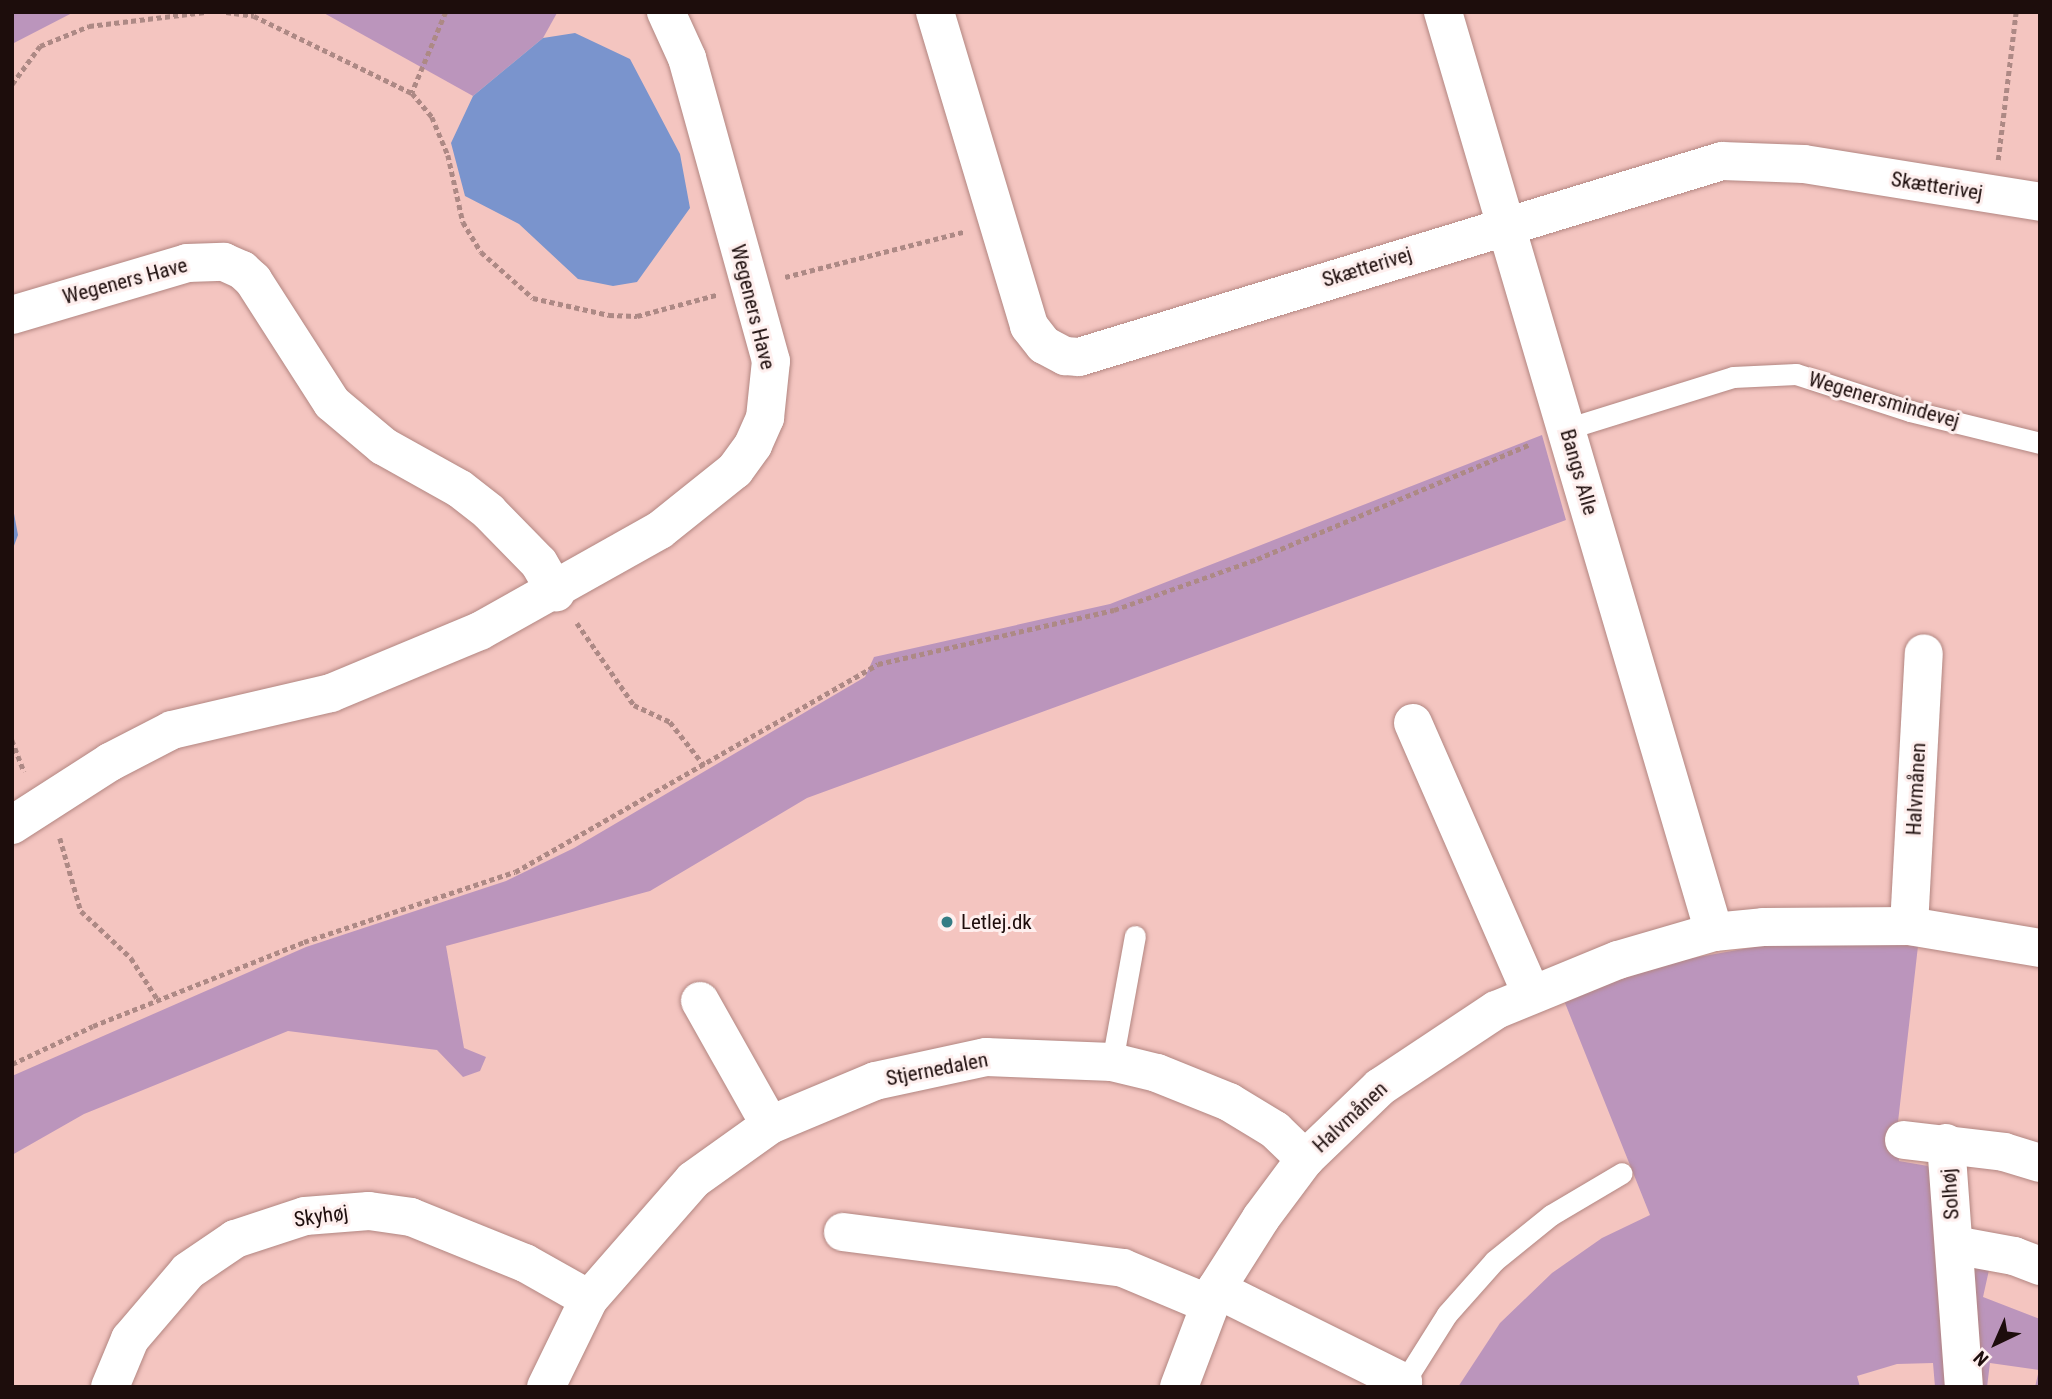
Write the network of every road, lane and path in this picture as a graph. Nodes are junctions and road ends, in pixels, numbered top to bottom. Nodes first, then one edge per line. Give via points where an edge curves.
1 (205, 12) edge
2 (226, 12) edge
3 (446, 12) edge
4 (666, 12) edge
5 (935, 12) edge
6 (1443, 12) edge
7 (2016, 12) edge
8 (12, 84) edge
9 (412, 93) junction
10 (1994, 195) junction
11 (2040, 202) edge
12 (998, 223) junction
13 (1505, 224) junction
14 (750, 286) junction
15 (12, 315) edge
16 (1566, 429) junction
17 (2040, 443) edge
18 (556, 592) junction
19 (1924, 653) dead end
20 (1413, 723) dead end
21 (12, 740) edge
22 (704, 765) junction
23 (28, 815) edge
24 (1909, 926) junction
25 (1714, 932) junction
26 (1135, 936) dead end
27 (2040, 948) edge
28 (1531, 992) junction
29 (159, 1000) junction
30 (701, 1001) dead end
31 (1112, 1062) junction
32 (12, 1064) edge
33 (770, 1125) junction
34 (1903, 1140) dead end
35 (1946, 1143) junction
36 (1305, 1159) junction
37 (2040, 1163) edge
38 (1622, 1172) dead end
39 (843, 1232) dead end
40 (1954, 1245) junction
41 (2040, 1266) edge
42 (1213, 1297) junction
43 (589, 1299) junction
44 (1402, 1384) edge
45 (110, 1387) edge
46 (546, 1387) edge
47 (1179, 1387) edge
48 (1964, 1387) edge

1 - 8 path via 89,26 40,46
2 - 9 path via 254,16
3 - 9 path
4 - 14 street, Wegeners Have via 687,58
5 - 12 street, Skætterivej
6 - 13 street, Bangs Alle
7 - 10 path
9 - 14 path via 432,117 448,155 463,222 481,252 533,298 610,315 637,316
10 - 11 street, Skætterivej
10 - 13 street, Skætterivej via 1804,164 1732,160
12 - 13 street, Skætterivej via 1029,326 1054,352 1079,357
12 - 14 path
13 - 16 street, Bangs Alle
14 - 18 street, Wegeners Have via 771,361 771,389 753,445 735,470 699,502
15 - 18 street, Wegeners Have via 187,263 224,262 242,270 253,280 332,403 383,446 460,489 489,512 539,563
16 - 17 lane, Wegenersmindevej via 1733,377 1796,374 1910,411
16 - 22 path via 1257,559 1114,610 878,664
16 - 25 street, Bangs Alle
18 - 22 path via 634,705 670,722
18 - 23 street, Wegeners Have via 368,682 172,730
19 - 24 street, Halvmånen
20 - 28 street
21 - 23 path via 27,780
22 - 29 path via 515,872 304,942
23 - 29 path via 57,827 81,911 131,958
24 - 25 street, Halvmånen via 1810,924
24 - 27 street, Halvmånen
25 - 28 street, Halvmånen
26 - 31 lane
28 - 36 street, Halvmånen via 1461,1030 1390,1079 1339,1122
29 - 32 path
30 - 33 street
31 - 33 street, Stjernedalen via 1018,1055 941,1065 875,1081
31 - 36 street, Stjernedalen via 1157,1073 1229,1102 1275,1130
33 - 43 street, Stjernedalen via 693,1180
34 - 35 street, Solhøj
35 - 37 street, Solhøj
35 - 40 street, Solhøj
36 - 42 street, Halvmånen via 1261,1218
38 - 44 lane via 1551,1215 1494,1261 1447,1314
39 - 42 street via 1123,1268
40 - 41 street, Solhøj via 2014,1256
40 - 48 street, Solhøj
42 - 44 street
42 - 47 street, Halvmånen
43 - 45 street, Skyhøj via 547,1274 411,1217 369,1211 305,1216 235,1239 188,1271 130,1339
43 - 46 street, Stjernedalen

